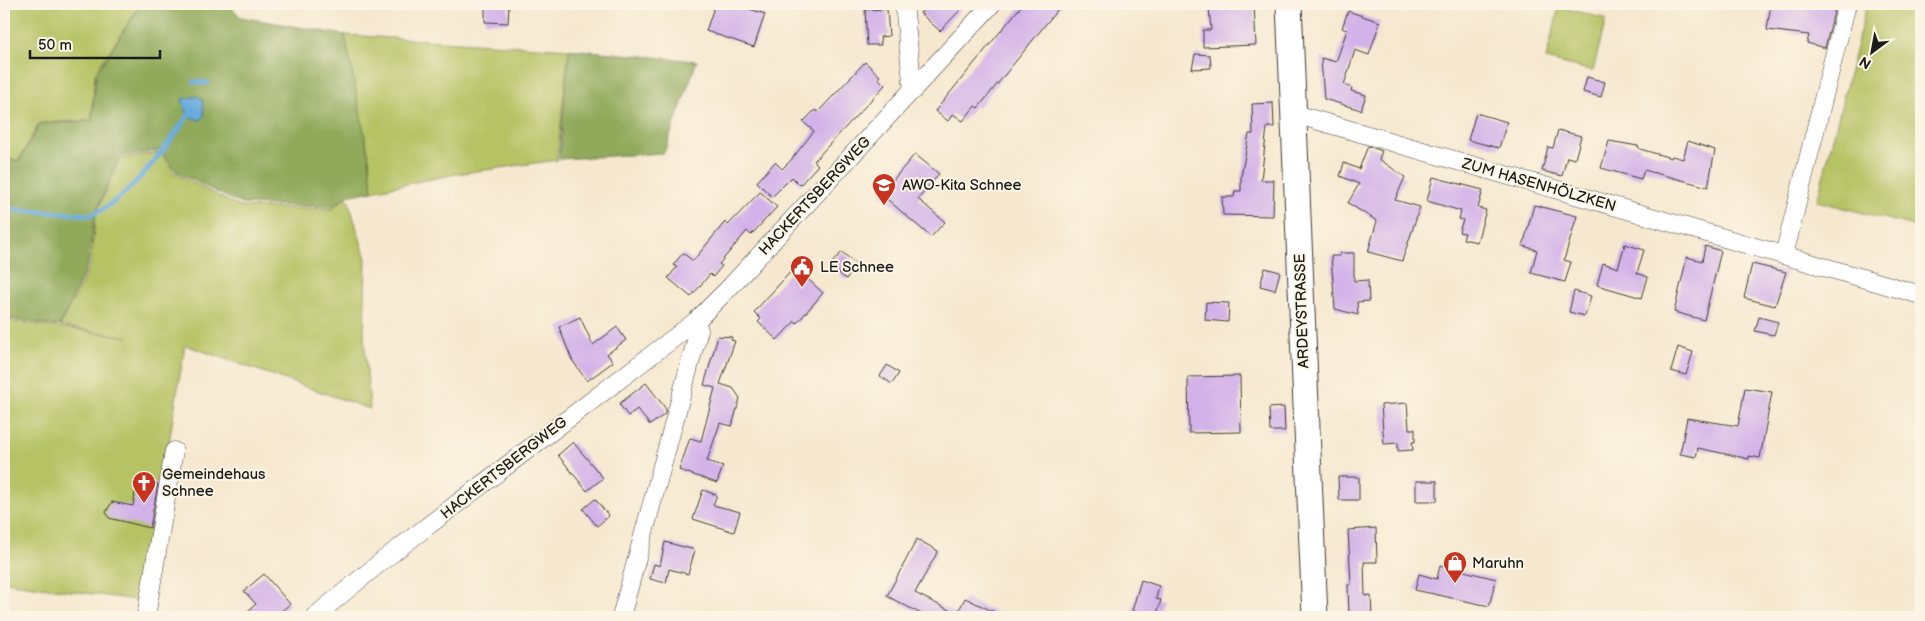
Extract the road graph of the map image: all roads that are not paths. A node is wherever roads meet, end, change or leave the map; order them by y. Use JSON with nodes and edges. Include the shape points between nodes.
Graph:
{"nodes":[{"id":1,"x":904,"y":4,"type":"edge"},
{"id":2,"x":992,"y":4,"type":"edge"},
{"id":3,"x":1289,"y":4,"type":"edge"},
{"id":4,"x":1848,"y":4,"type":"edge"},
{"id":5,"x":912,"y":91,"type":"junction"},
{"id":6,"x":1295,"y":114,"type":"junction"},
{"id":7,"x":1784,"y":255,"type":"junction"},
{"id":8,"x":1921,"y":295,"type":"edge"},
{"id":9,"x":696,"y":321,"type":"junction"},
{"id":10,"x":174,"y":451,"type":"dead end"},
{"id":11,"x":146,"y":617,"type":"edge"},
{"id":12,"x":314,"y":617,"type":"edge"},
{"id":13,"x":620,"y":617,"type":"edge"},
{"id":14,"x":1315,"y":617,"type":"edge"}],
"edges":[{"from":1,"to":5,"type":"street"},
{"from":2,"to":5,"type":"street","name":"HACKERTSBERGWEG"},
{"from":3,"to":6,"type":"main road","name":"ARDEYSTRASSE"},
{"from":4,"to":7,"type":"street"},
{"from":5,"to":9,"type":"street","name":"HACKERTSBERGWEG"},
{"from":6,"to":7,"type":"street","name":"ZUM HASENHÖLZKEN"},
{"from":6,"to":14,"type":"main road","name":"ARDEYSTRASSE"},
{"from":7,"to":8,"type":"street","name":"ZUM HASENHÖLZKEN"},
{"from":9,"to":12,"type":"street","name":"HACKERTSBERGWEG"},
{"from":9,"to":13,"type":"street","via":[[699,330]]},
{"from":10,"to":11,"type":"street"}]}
